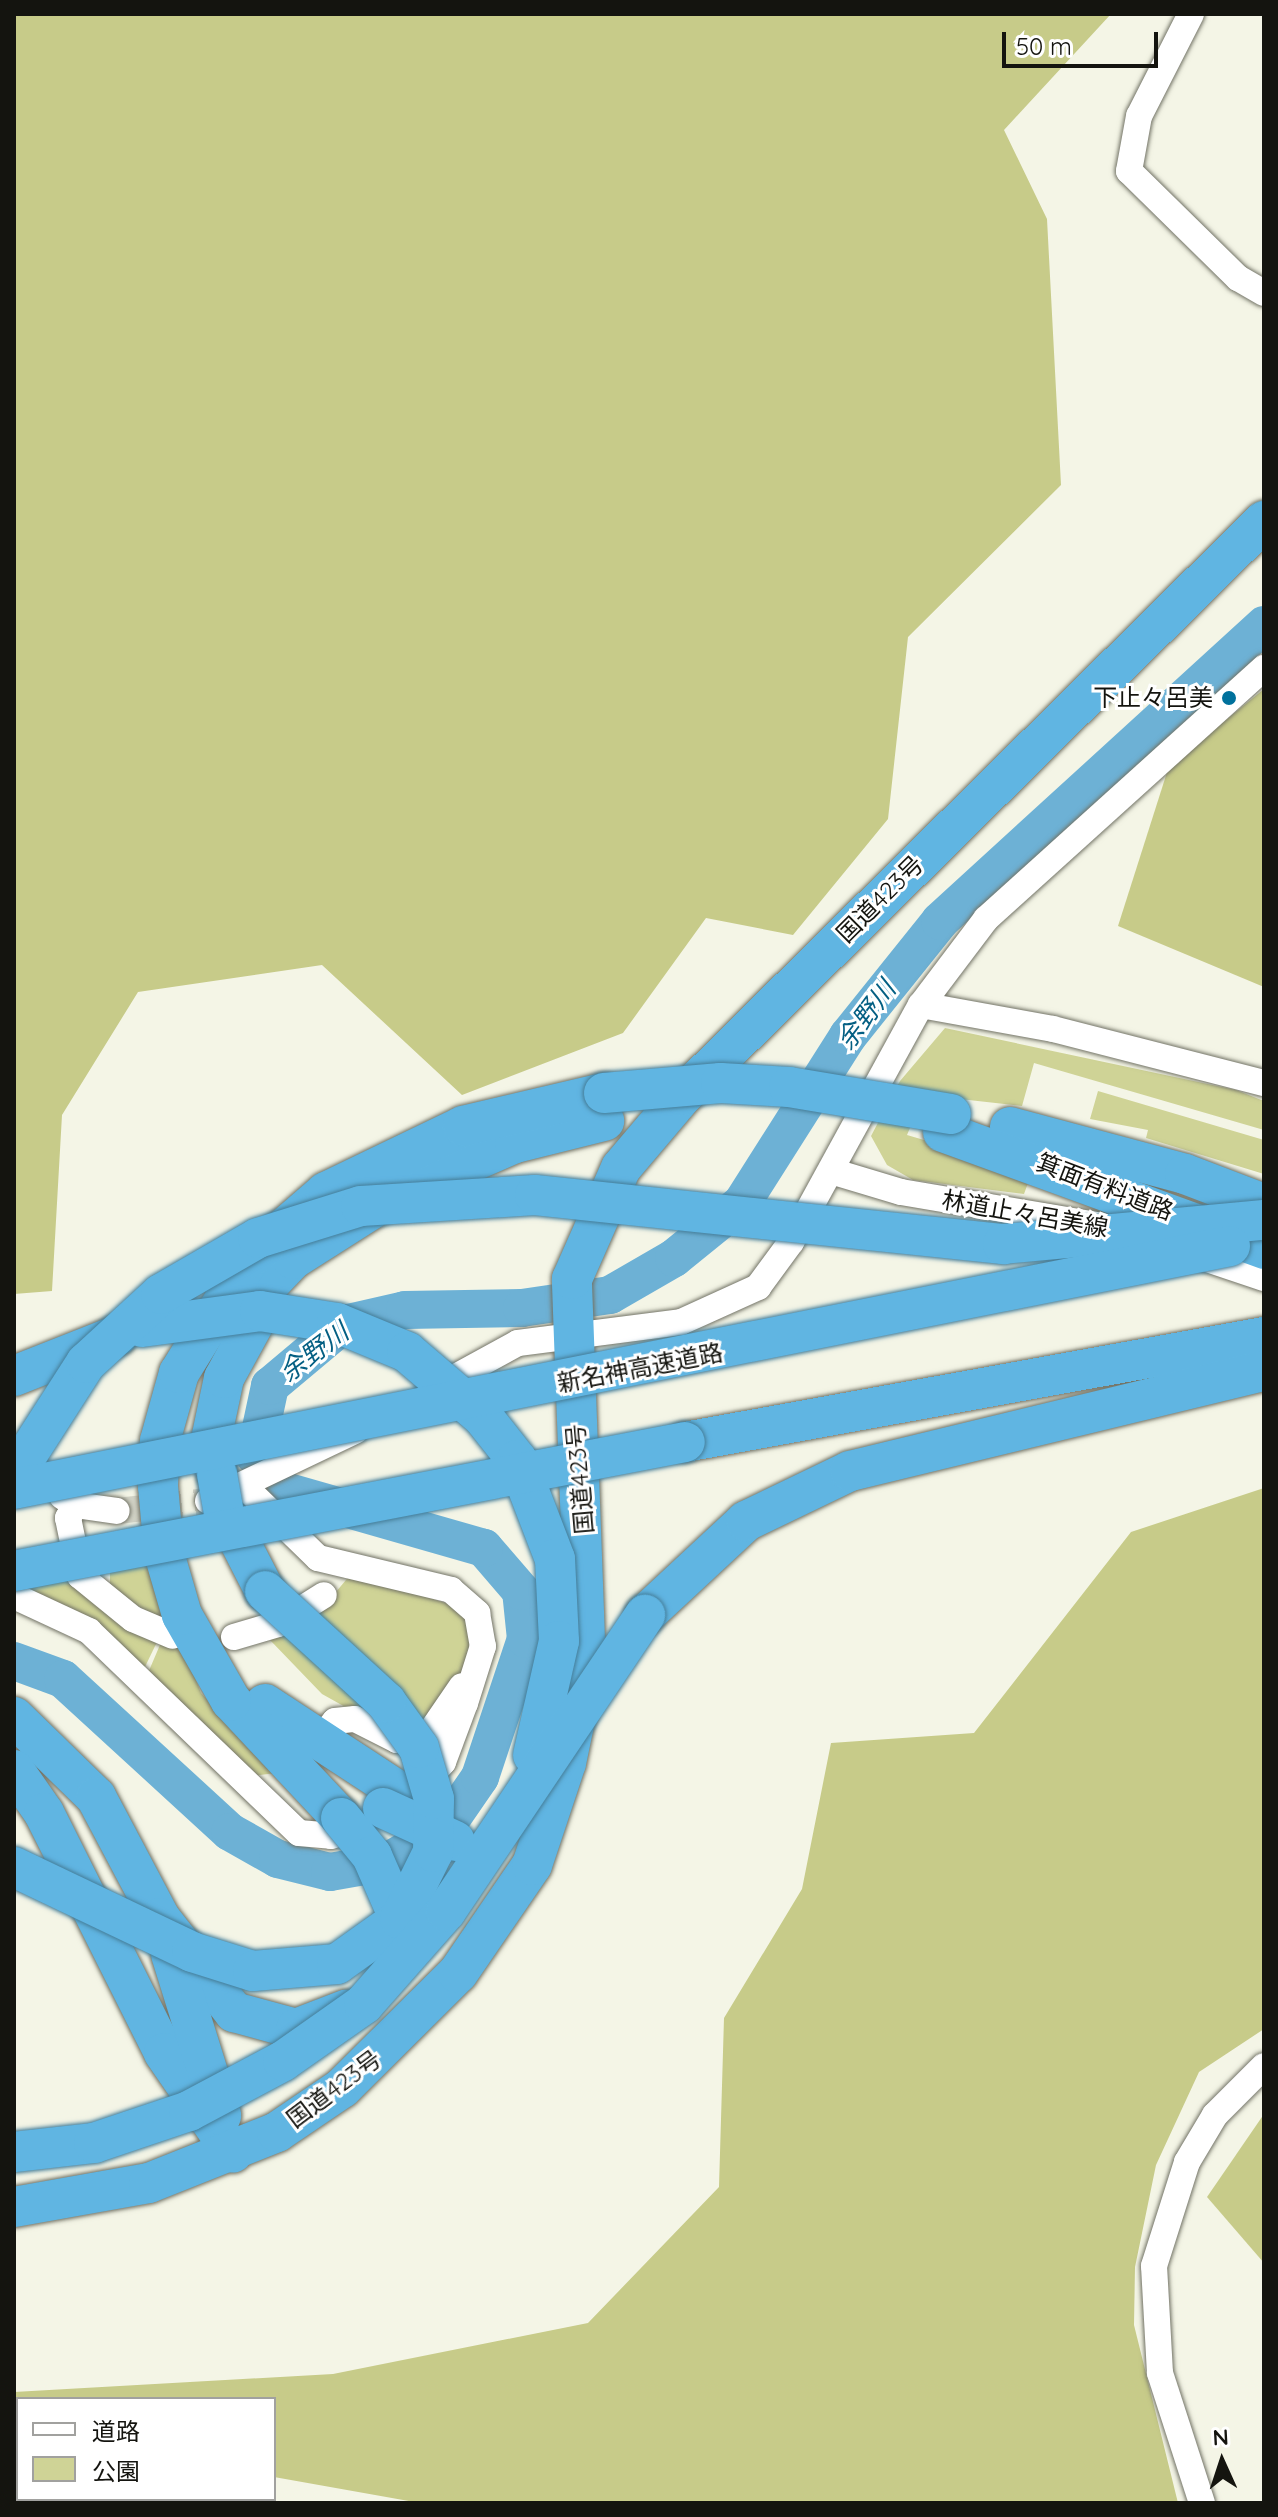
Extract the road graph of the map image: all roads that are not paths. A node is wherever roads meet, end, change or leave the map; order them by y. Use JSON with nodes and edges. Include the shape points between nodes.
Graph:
{"nodes":[{"id":1,"x":1191,"y":14,"type":"edge"},
{"id":2,"x":1264,"y":293,"type":"edge"},
{"id":3,"x":1264,"y":521,"type":"edge"},
{"id":4,"x":1264,"y":668,"type":"edge"},
{"id":5,"x":921,"y":1005,"type":"junction"},
{"id":6,"x":1264,"y":1083,"type":"edge"},
{"id":7,"x":604,"y":1107,"type":"junction"},
{"id":8,"x":947,"y":1123,"type":"junction"},
{"id":9,"x":831,"y":1171,"type":"junction"},
{"id":10,"x":1264,"y":1204,"type":"edge"},
{"id":11,"x":1264,"y":1220,"type":"edge"},
{"id":12,"x":331,"y":1232,"type":"junction"},
{"id":13,"x":1264,"y":1238,"type":"edge"},
{"id":14,"x":1264,"y":1249,"type":"edge"},
{"id":15,"x":1264,"y":1278,"type":"edge"},
{"id":16,"x":1264,"y":1337,"type":"edge"},
{"id":17,"x":568,"y":1338,"type":"junction"},
{"id":18,"x":1264,"y":1371,"type":"edge"},
{"id":19,"x":14,"y":1376,"type":"edge"},
{"id":20,"x":14,"y":1460,"type":"edge"},
{"id":21,"x":14,"y":1475,"type":"edge"},
{"id":22,"x":14,"y":1489,"type":"edge"},
{"id":23,"x":229,"y":1491,"type":"junction"},
{"id":24,"x":75,"y":1505,"type":"junction"},
{"id":25,"x":117,"y":1511,"type":"tunnel mouth"},
{"id":26,"x":14,"y":1571,"type":"edge"},
{"id":27,"x":324,"y":1595,"type":"dead end"},
{"id":28,"x":14,"y":1596,"type":"edge"},
{"id":29,"x":173,"y":1636,"type":"dead end"},
{"id":30,"x":234,"y":1637,"type":"dead end"},
{"id":31,"x":474,"y":1675,"type":"junction"},
{"id":32,"x":14,"y":1717,"type":"edge"},
{"id":33,"x":326,"y":1732,"type":"dead end"},
{"id":34,"x":267,"y":1736,"type":"junction"},
{"id":35,"x":14,"y":1770,"type":"edge"},
{"id":36,"x":14,"y":1780,"type":"edge"},
{"id":37,"x":287,"y":1784,"type":"dead end"},
{"id":38,"x":258,"y":1793,"type":"junction"},
{"id":39,"x":390,"y":1799,"type":"junction"},
{"id":40,"x":44,"y":1813,"type":"junction"},
{"id":41,"x":484,"y":1833,"type":"junction"},
{"id":42,"x":532,"y":1865,"type":"junction"},
{"id":43,"x":14,"y":1867,"type":"edge"},
{"id":44,"x":160,"y":1918,"type":"junction"},
{"id":45,"x":1264,"y":2066,"type":"edge"},
{"id":46,"x":14,"y":2152,"type":"edge"},
{"id":47,"x":233,"y":2153,"type":"junction"},
{"id":48,"x":14,"y":2207,"type":"edge"},
{"id":49,"x":1202,"y":2503,"type":"edge"}],
"edges":[{"from":1,"to":2,"type":"street","via":[[1139,116],[1129,171],[1238,278]]},
{"from":3,"to":17,"type":"highway","name":"国道423号","via":[[683,1095],[621,1168],[589,1233],[572,1279]]},
{"from":4,"to":5,"type":"street","via":[[986,919]]},
{"from":5,"to":6,"type":"street","via":[[1053,1029]]},
{"from":5,"to":9,"type":"street"},
{"from":7,"to":8,"type":"highway","via":[[778,1110]]},
{"from":7,"to":12,"type":"highway","via":[[515,1143]]},
{"from":7,"to":34,"type":"highway","via":[[463,1126],[326,1192],[251,1257],[193,1342],[160,1441],[164,1553],[210,1674]]},
{"from":8,"to":10,"type":"highway","name":"箕面有料道路","via":[[1185,1174]]},
{"from":8,"to":14,"type":"highway","name":"箕面有料道路"},
{"from":9,"to":15,"type":"street","name":"林道止々呂美線","via":[[901,1192],[1108,1227]]},
{"from":9,"to":17,"type":"street","via":[[758,1287],[681,1322]]},
{"from":11,"to":21,"type":"highway","bridge":true,"via":[[1003,1244],[535,1195],[361,1206],[258,1238],[161,1294],[86,1363]]},
{"from":12,"to":23,"type":"highway","via":[[274,1290],[237,1349],[217,1405]]},
{"from":12,"to":39,"type":"highway","via":[[260,1289],[201,1376],[181,1439],[185,1556],[208,1624],[245,1684],[303,1736]]},
{"from":13,"to":22,"type":"highway","name":"新名神高速道路","bridge":true},
{"from":16,"to":26,"type":"highway","bridge":true},
{"from":17,"to":23,"type":"street","via":[[518,1343],[287,1468]]},
{"from":17,"to":42,"type":"highway","name":"国道423号","via":[[585,1517],[586,1666],[566,1763]]},
{"from":18,"to":41,"type":"highway","bridge":true,"via":[[850,1471],[746,1521],[645,1615]]},
{"from":19,"to":41,"type":"highway","bridge":true,"via":[[142,1327],[260,1311],[372,1334],[436,1372],[517,1460],[555,1559],[559,1641],[542,1727]]},
{"from":20,"to":24,"type":"street"},
{"from":23,"to":31,"type":"street","via":[[318,1558],[451,1590],[477,1613],[483,1646]]},
{"from":23,"to":43,"type":"highway","bridge":true,"via":[[265,1591],[386,1702],[419,1748],[434,1799],[433,1852],[400,1919],[337,1964],[253,1971],[192,1952]]},
{"from":24,"to":25,"type":"street"},
{"from":24,"to":29,"type":"street","via":[[68,1518],[80,1576],[133,1619]]},
{"from":27,"to":30,"type":"street","via":[[278,1624]]},
{"from":28,"to":38,"type":"street","via":[[89,1631]]},
{"from":31,"to":33,"type":"street","via":[[429,1734],[397,1740],[355,1719],[335,1721]]},
{"from":31,"to":38,"type":"street","via":[[443,1762],[406,1803],[373,1823],[331,1836],[299,1833]]},
{"from":32,"to":44,"type":"highway","via":[[96,1797]]},
{"from":34,"to":39,"type":"highway"},
{"from":34,"to":44,"type":"highway","bridge":true,"via":[[372,1856],[393,1904],[398,1946],[383,1975],[334,2018],[296,2029],[234,2012]]},
{"from":35,"to":40,"type":"highway"},
{"from":36,"to":40,"type":"highway"},
{"from":37,"to":38,"type":"street"},
{"from":39,"to":41,"type":"highway","bridge":true},
{"from":40,"to":47,"type":"highway","via":[[164,2053]]},
{"from":41,"to":42,"type":"highway"},
{"from":41,"to":46,"type":"highway","bridge":true,"via":[[423,1941],[323,2035],[238,2088],[160,2122],[94,2143]]},
{"from":42,"to":47,"type":"highway","name":"国道423号","via":[[458,1973],[402,2035],[342,2088]]},
{"from":44,"to":47,"type":"highway"},
{"from":45,"to":49,"type":"street","via":[[1215,2115],[1187,2162],[1154,2266],[1160,2373]]},
{"from":47,"to":48,"type":"highway","name":"国道423号","via":[[149,2183]]}]}
